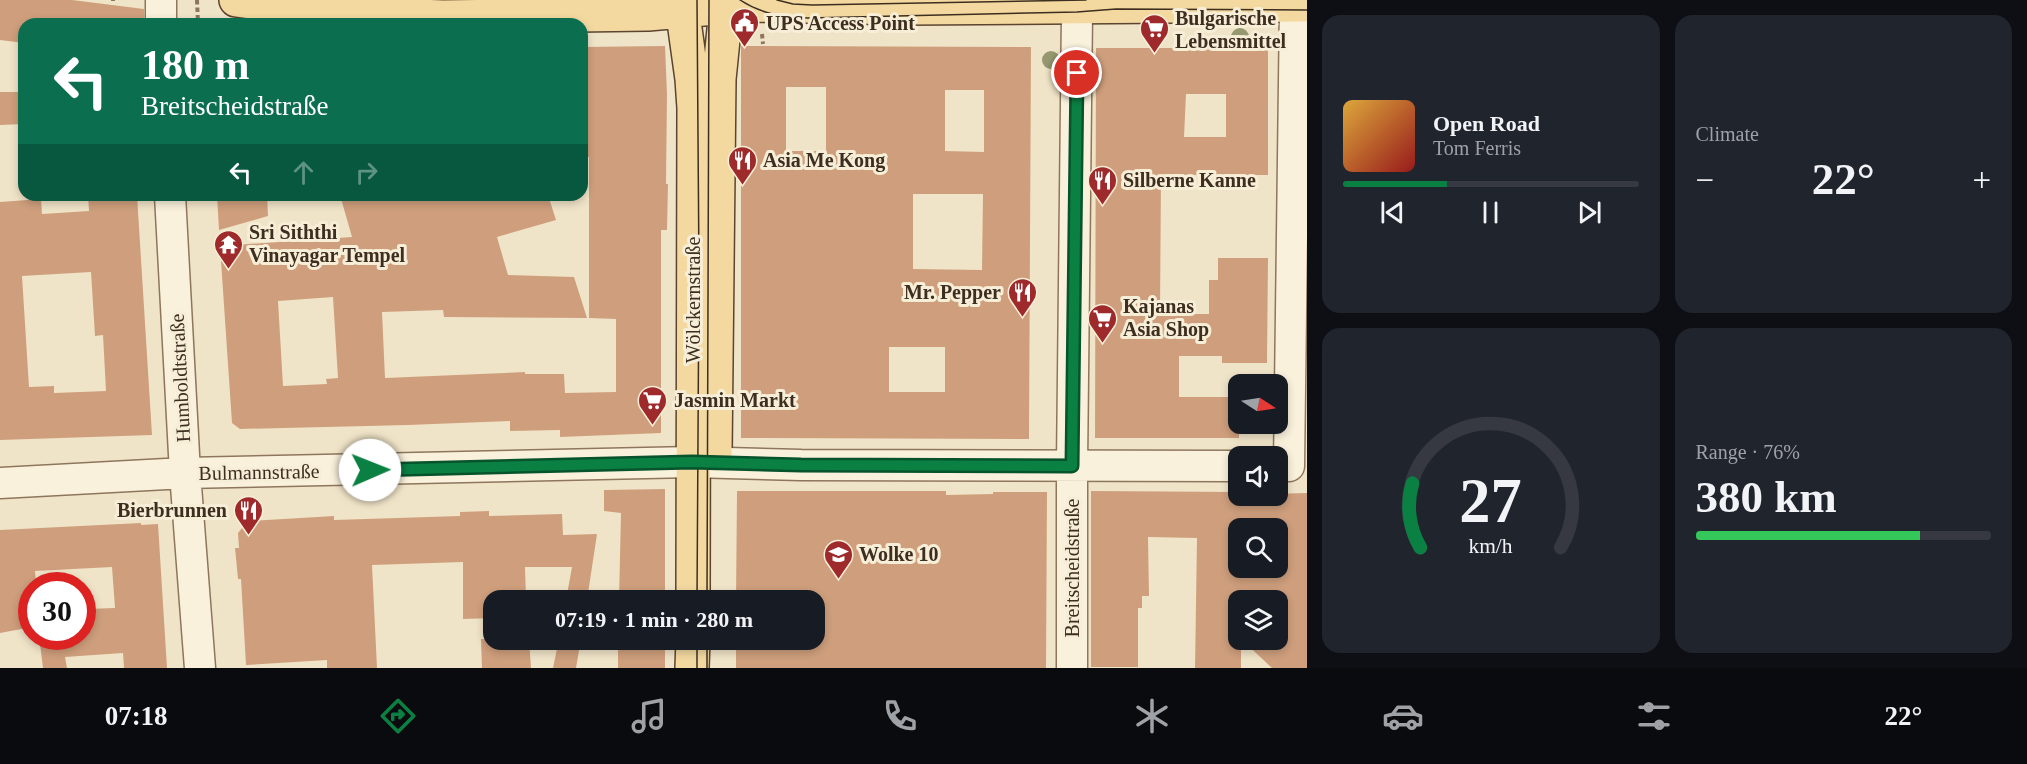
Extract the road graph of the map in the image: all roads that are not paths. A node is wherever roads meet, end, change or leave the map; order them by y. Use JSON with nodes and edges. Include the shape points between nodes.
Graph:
{"nodes":[{"id":1,"x":161,"y":0,"type":"edge"},
{"id":2,"x":236,"y":0,"type":"edge"},
{"id":3,"x":1077,"y":3,"type":"edge"},
{"id":4,"x":704,"y":4,"type":"edge"},
{"id":5,"x":1301,"y":5,"type":"edge"},
{"id":6,"x":161,"y":18,"type":"edge"},
{"id":7,"x":170,"y":201,"type":"edge"},
{"id":8,"x":703,"y":462,"type":"junction"},
{"id":9,"x":1072,"y":466,"type":"junction"},
{"id":10,"x":1228,"y":466,"type":"edge"},
{"id":11,"x":1291,"y":466,"type":"edge"},
{"id":12,"x":185,"y":473,"type":"junction"},
{"id":13,"x":0,"y":483,"type":"edge"},
{"id":14,"x":694,"y":590,"type":"edge"},
{"id":15,"x":713,"y":590,"type":"edge"},
{"id":16,"x":693,"y":650,"type":"edge"},
{"id":17,"x":714,"y":650,"type":"edge"},
{"id":18,"x":200,"y":668,"type":"edge"},
{"id":19,"x":692,"y":668,"type":"edge"},
{"id":20,"x":714,"y":668,"type":"edge"},
{"id":21,"x":1072,"y":668,"type":"edge"}],
"edges":[{"from":1,"to":6,"type":"street"},
{"from":2,"to":4,"type":"main road","via":[[339,13],[443,16],[636,14]]},
{"from":3,"to":4,"type":"main road"},
{"from":3,"to":5,"type":"main road"},
{"from":3,"to":9,"type":"street","name":"Breitscheidstraße"},
{"from":4,"to":8,"type":"main road","name":"Wölckernstraße","via":[[692,79]]},
{"from":4,"to":8,"type":"main road","name":"Wölckernstraße","via":[[719,79]]},
{"from":5,"to":11,"type":"street"},
{"from":7,"to":12,"type":"street","name":"Humboldtstraße"},
{"from":8,"to":9,"type":"street","name":"Bulmannstraße"},
{"from":8,"to":12,"type":"street","name":"Bulmannstraße"},
{"from":8,"to":14,"type":"main road","name":"Wölckernstraße"},
{"from":8,"to":15,"type":"main road","name":"Wölckernstraße"},
{"from":9,"to":10,"type":"street","name":"Bulmannstraße"},
{"from":9,"to":21,"type":"street","name":"Breitscheidstraße"},
{"from":12,"to":13,"type":"street","name":"Bulmannstraße"},
{"from":12,"to":18,"type":"street","name":"Humboldtstraße"},
{"from":16,"to":19,"type":"main road"},
{"from":17,"to":20,"type":"main road"}]}
